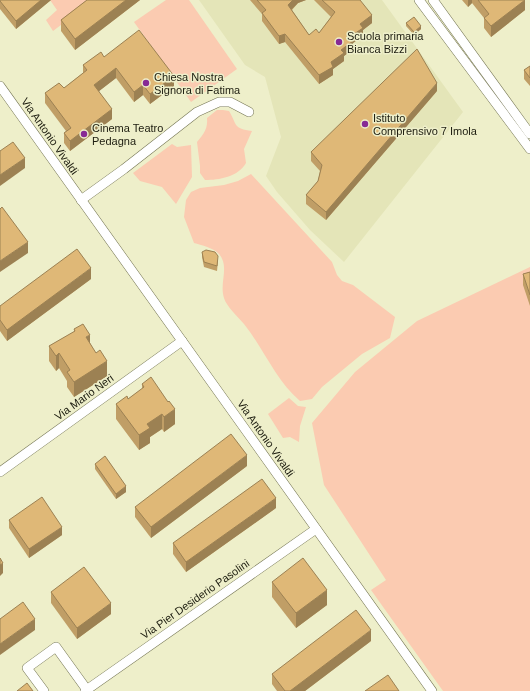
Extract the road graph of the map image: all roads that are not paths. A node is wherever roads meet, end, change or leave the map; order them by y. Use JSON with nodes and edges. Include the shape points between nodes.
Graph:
{"nodes":[{"id":1,"x":419,"y":0,"type":"edge"},
{"id":2,"x":433,"y":0,"type":"edge"},
{"id":3,"x":487,"y":76,"type":"junction"},
{"id":4,"x":479,"y":82,"type":"junction"},
{"id":5,"x":0,"y":86,"type":"edge"},
{"id":6,"x":502,"y":104,"type":"junction"},
{"id":7,"x":249,"y":112,"type":"dead end"},
{"id":8,"x":530,"y":134,"type":"edge"},
{"id":9,"x":530,"y":149,"type":"edge"},
{"id":10,"x":80,"y":200,"type":"junction"},
{"id":11,"x":182,"y":341,"type":"junction"},
{"id":12,"x":0,"y":472,"type":"edge"},
{"id":13,"x":316,"y":529,"type":"junction"},
{"id":14,"x":86,"y":690,"type":"edge"},
{"id":15,"x":44,"y":691,"type":"edge"},
{"id":16,"x":432,"y":691,"type":"edge"}],
"edges":[{"from":1,"to":4,"type":"street"},
{"from":2,"to":3,"type":"street"},
{"from":3,"to":4,"type":"street"},
{"from":3,"to":6,"type":"street"},
{"from":4,"to":6,"type":"street"},
{"from":5,"to":10,"type":"street","name":"Via Antonio Vivaldi"},
{"from":6,"to":8,"type":"street"},
{"from":6,"to":9,"type":"street"},
{"from":7,"to":10,"type":"street","via":[[230,102],[219,102],[197,112]]},
{"from":10,"to":11,"type":"street","name":"Via Antonio Vivaldi"},
{"from":11,"to":12,"type":"street","name":"Via Mario Neri"},
{"from":11,"to":13,"type":"street","name":"Via Antonio Vivaldi"},
{"from":13,"to":14,"type":"street","name":"Via Pier Desiderio Pasolini"},
{"from":13,"to":16,"type":"street","name":"Via Antonio Vivaldi"},
{"from":14,"to":15,"type":"street","name":"Via Pier Desiderio Pasolini","via":[[56,646],[27,668]]}]}
